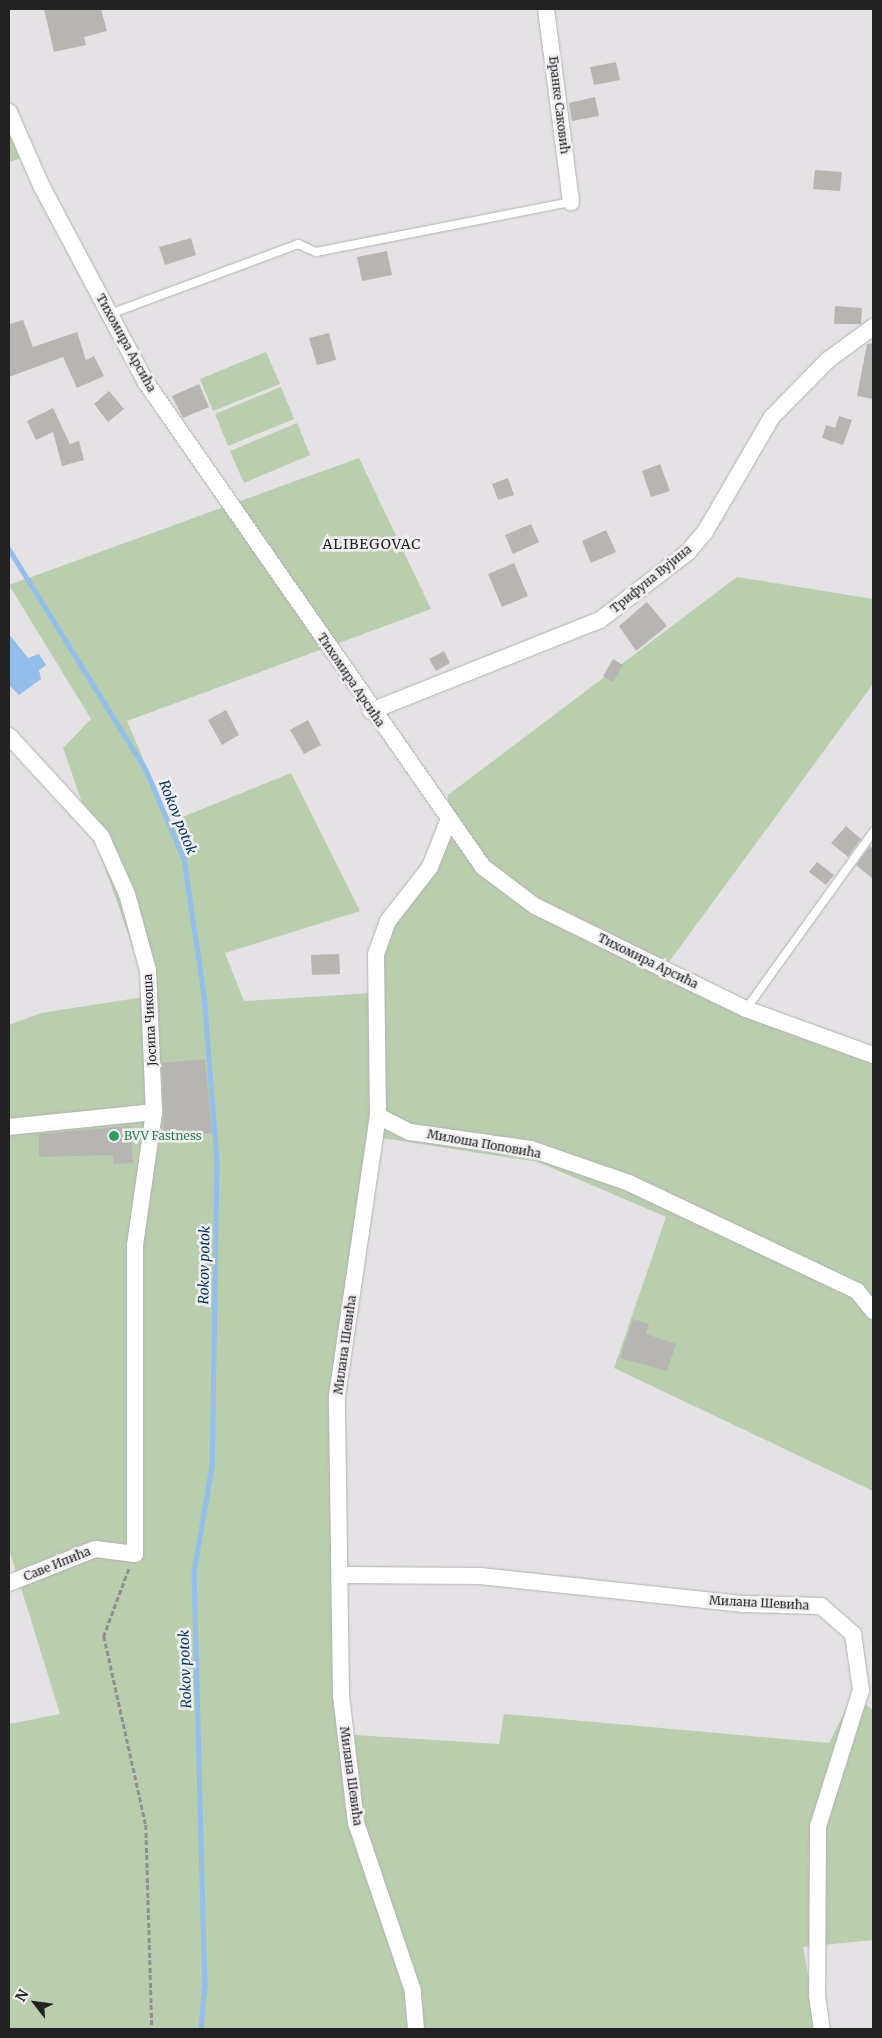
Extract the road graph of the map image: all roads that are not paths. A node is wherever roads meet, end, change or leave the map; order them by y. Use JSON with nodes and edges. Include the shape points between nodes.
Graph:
{"nodes":[{"id":1,"x":546,"y":9,"type":"edge"},
{"id":2,"x":9,"y":112,"type":"edge"},
{"id":3,"x":571,"y":202,"type":"joint"},
{"id":4,"x":109,"y":314,"type":"junction"},
{"id":5,"x":873,"y":327,"type":"edge"},
{"id":6,"x":371,"y":711,"type":"junction"},
{"id":7,"x":9,"y":736,"type":"edge"},
{"id":8,"x":14,"y":752,"type":"edge"},
{"id":9,"x":449,"y":818,"type":"junction"},
{"id":10,"x":873,"y":832,"type":"edge"},
{"id":11,"x":746,"y":1009,"type":"junction"},
{"id":12,"x":873,"y":1055,"type":"edge"},
{"id":13,"x":154,"y":1112,"type":"junction"},
{"id":14,"x":378,"y":1116,"type":"junction"},
{"id":15,"x":9,"y":1127,"type":"edge"},
{"id":16,"x":873,"y":1310,"type":"edge"},
{"id":17,"x":135,"y":1554,"type":"joint"},
{"id":18,"x":342,"y":1575,"type":"junction"},
{"id":19,"x":9,"y":1583,"type":"edge"},
{"id":20,"x":416,"y":2029,"type":"edge"},
{"id":21,"x":822,"y":2029,"type":"edge"}],
"edges":[{"from":1,"to":3,"type":"street","name":"Бранке Саковић"},
{"from":2,"to":4,"type":"street","name":"Тихомира Арсића","via":[[42,187]]},
{"from":3,"to":4,"type":"lane","via":[[316,252],[298,244]]},
{"from":4,"to":6,"type":"street","name":"Тихомира Арсића","via":[[145,381]]},
{"from":5,"to":6,"type":"street","name":"Трифуна Вујина","via":[[828,360],[772,417],[705,532],[688,552],[600,620]]},
{"from":6,"to":9,"type":"street","name":"Тихомира Арсића"},
{"from":7,"to":8,"type":"street","name":"Јосипа Чикоша"},
{"from":8,"to":13,"type":"street","name":"Јосипа Чикоша","via":[[101,836],[127,894],[148,970]]},
{"from":9,"to":11,"type":"street","name":"Тихомира Арсића","via":[[483,868],[508,890]]},
{"from":9,"to":14,"type":"street","via":[[430,867],[388,921],[376,954]]},
{"from":10,"to":11,"type":"lane"},
{"from":11,"to":12,"type":"street","name":"Тихомира Арсића"},
{"from":13,"to":15,"type":"street"},
{"from":13,"to":17,"type":"street","name":"Јосипа Чикоша","via":[[135,1245]]},
{"from":14,"to":16,"type":"street","name":"Милоша Поповића","via":[[410,1132],[531,1150],[629,1183],[857,1291]]},
{"from":14,"to":18,"type":"street","name":"Милана Шевића","via":[[337,1396]]},
{"from":17,"to":19,"type":"street","name":"Саве Ипића","via":[[95,1549]]},
{"from":18,"to":20,"type":"street","name":"Милана Шевића","via":[[341,1695],[356,1823],[413,1991]]},
{"from":18,"to":21,"type":"street","name":"Милана Шевића","via":[[480,1576],[744,1604],[821,1606],[853,1634],[861,1690],[818,1826],[817,1995]]}]}
